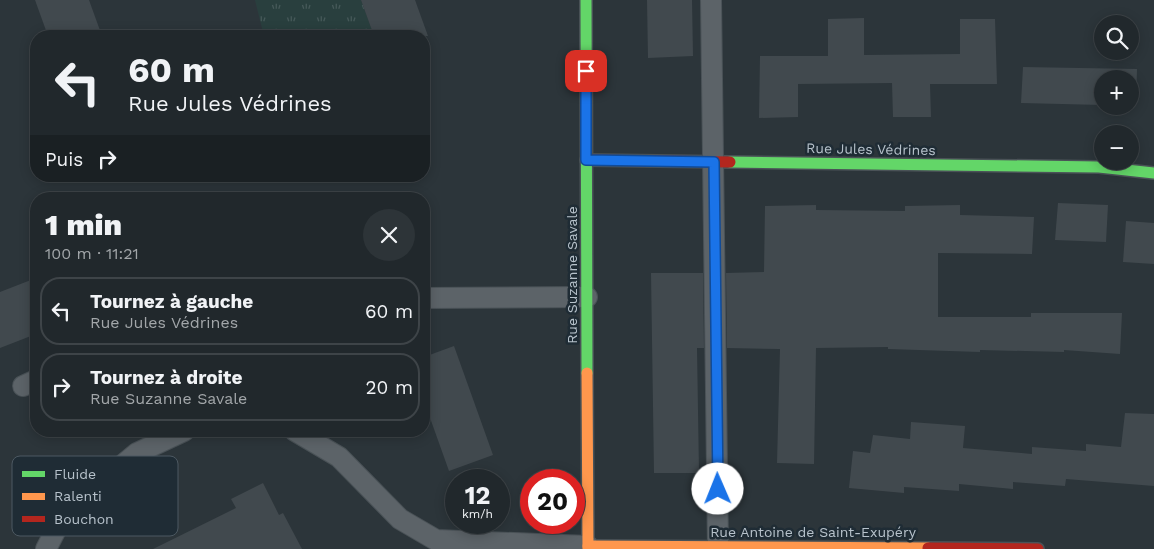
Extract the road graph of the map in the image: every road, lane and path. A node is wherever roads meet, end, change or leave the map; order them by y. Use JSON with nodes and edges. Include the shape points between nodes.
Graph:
{"nodes":[{"id":1,"x":586,"y":0,"type":"edge"},
{"id":2,"x":711,"y":0,"type":"edge"},
{"id":3,"x":586,"y":160,"type":"junction"},
{"id":4,"x":714,"y":162,"type":"junction"},
{"id":5,"x":1154,"y":173,"type":"edge"},
{"id":6,"x":430,"y":298,"type":"edge"},
{"id":7,"x":587,"y":298,"type":"junction"},
{"id":8,"x":171,"y":437,"type":"edge"},
{"id":9,"x":305,"y":437,"type":"edge"},
{"id":10,"x":133,"y":456,"type":"edge"},
{"id":11,"x":53,"y":536,"type":"edge"},
{"id":12,"x":588,"y":547,"type":"edge"},
{"id":13,"x":718,"y":548,"type":"edge"},
{"id":14,"x":46,"y":549,"type":"edge"},
{"id":15,"x":1038,"y":549,"type":"edge"}],
"edges":[{"from":1,"to":3,"type":"street","name":"Rue Suzanne Savale"},
{"from":2,"to":4,"type":"lane"},
{"from":3,"to":4,"type":"street","name":"Rue Jules Védrines"},
{"from":3,"to":7,"type":"street","name":"Rue Suzanne Savale"},
{"from":4,"to":5,"type":"street","name":"Rue Jules Védrines","via":[[1099,168]]},
{"from":4,"to":13,"type":"lane"},
{"from":6,"to":7,"type":"lane"},
{"from":7,"to":12,"type":"street","name":"Rue Suzanne Savale"},
{"from":8,"to":10,"type":"lane"},
{"from":9,"to":12,"type":"lane","via":[[339,457],[400,519],[436,540]]},
{"from":11,"to":14,"type":"lane"},
{"from":12,"to":13,"type":"street","name":"Rue Antoine de Saint-Exupéry"},
{"from":13,"to":15,"type":"street","name":"Rue Antoine de Saint-Exupéry"}]}
